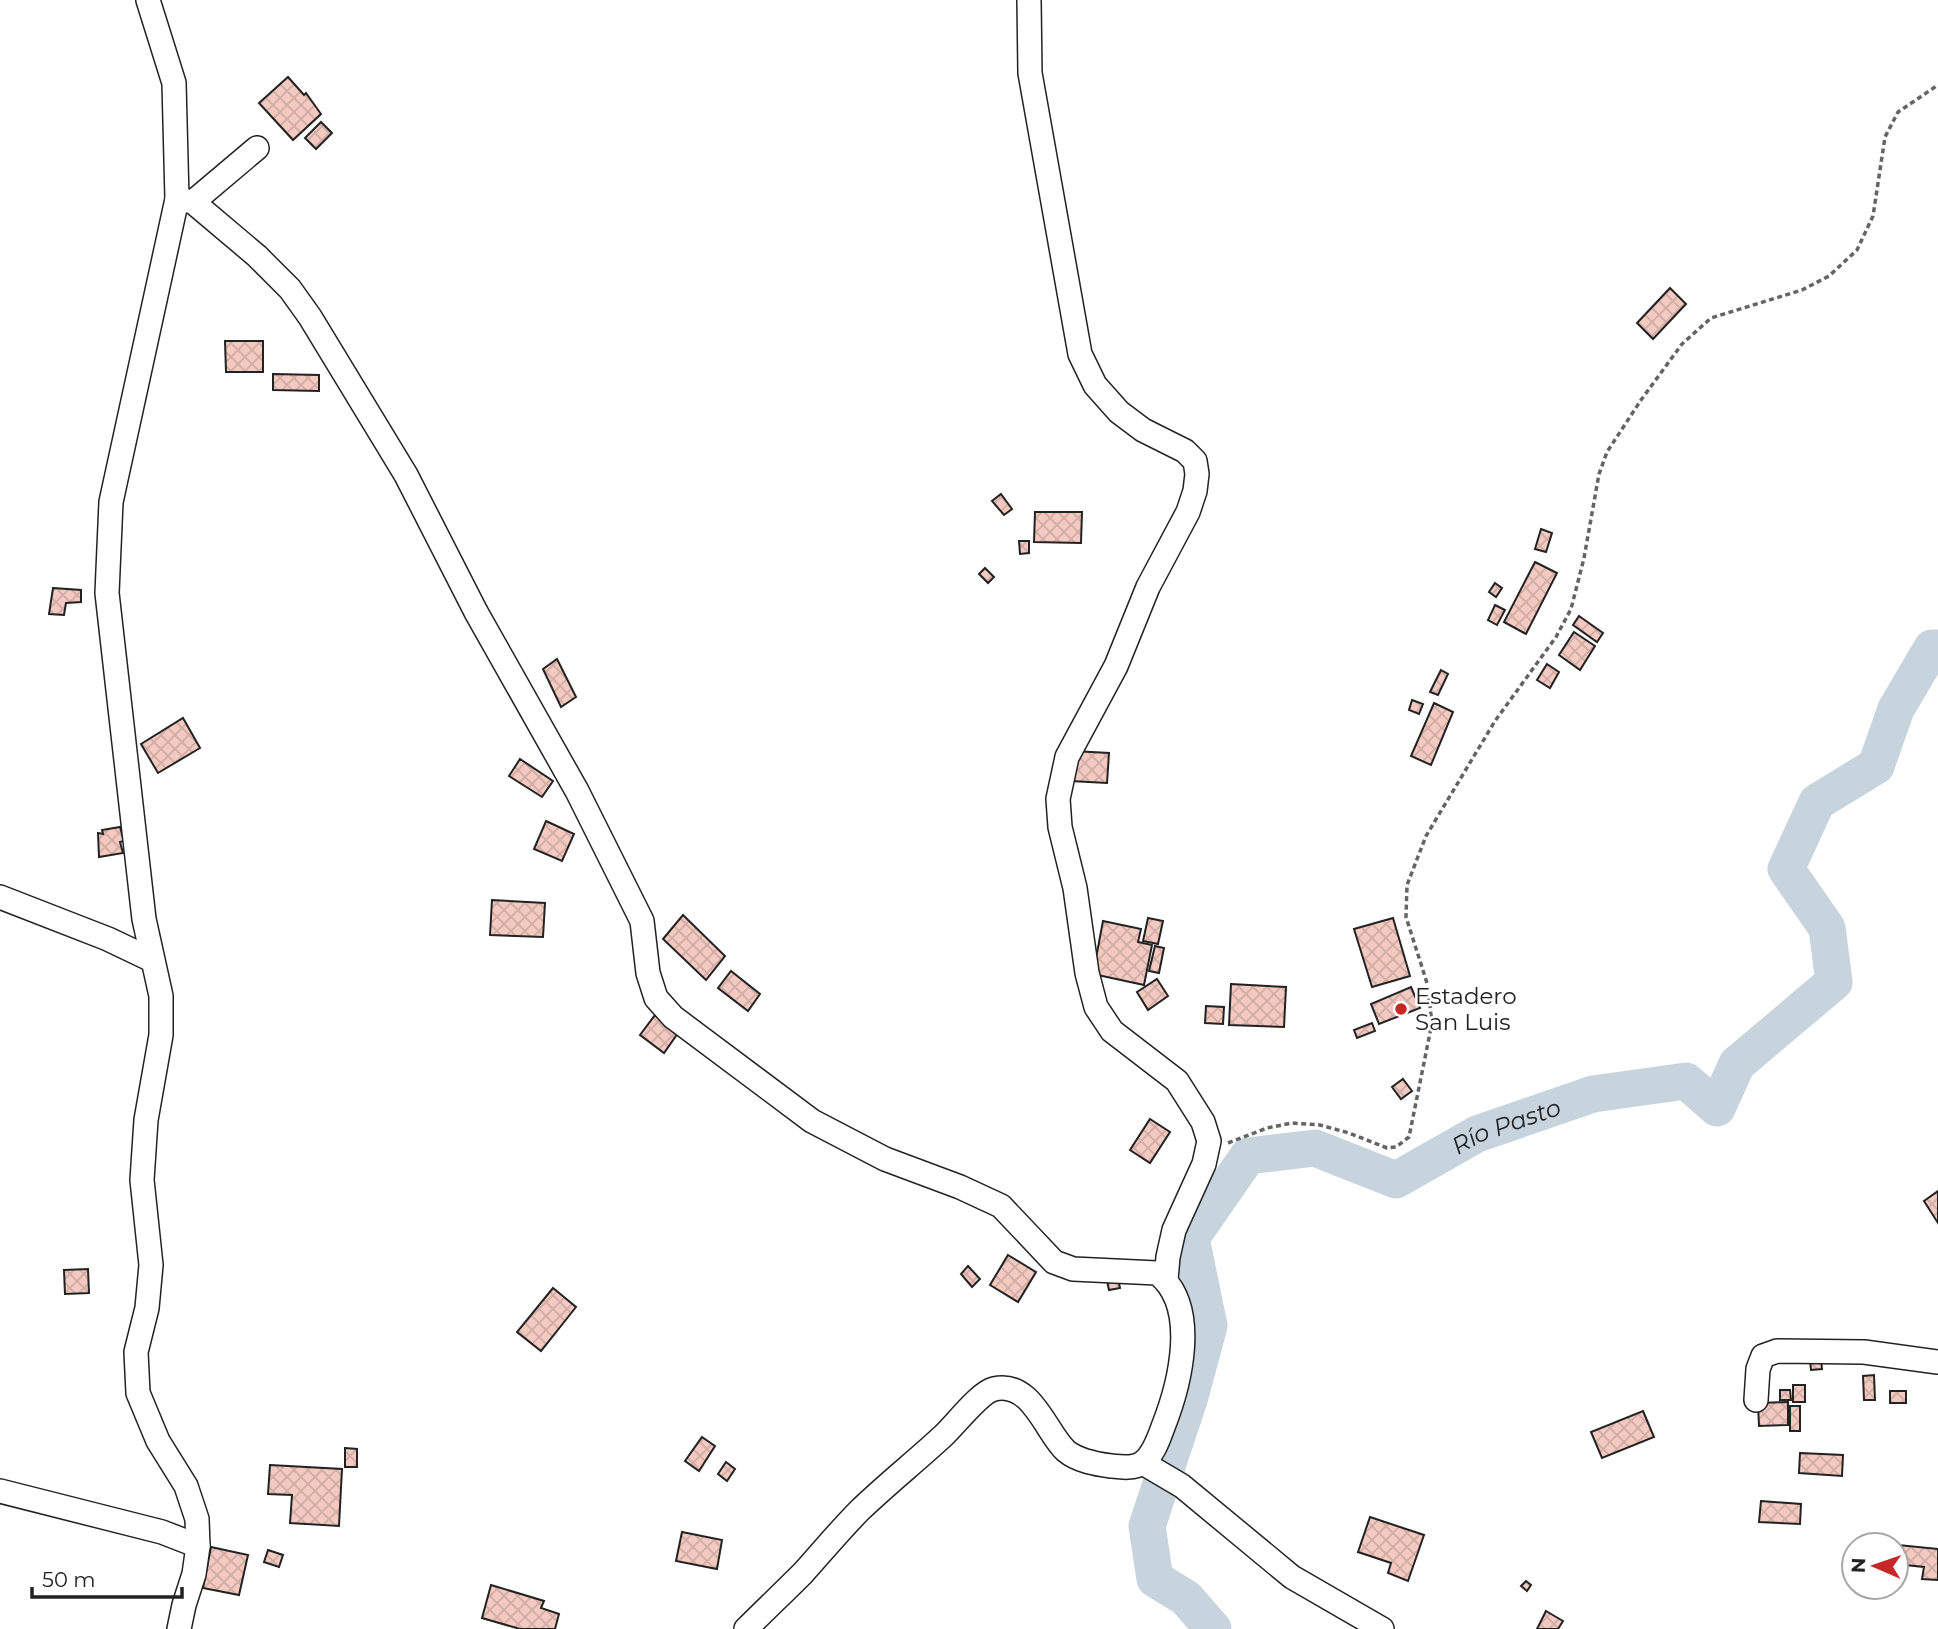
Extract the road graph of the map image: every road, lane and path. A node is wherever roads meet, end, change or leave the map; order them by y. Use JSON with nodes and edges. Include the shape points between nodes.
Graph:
{"nodes":[{"id":1,"x":148,"y":0,"type":"edge"},
{"id":2,"x":1029,"y":0,"type":"edge"},
{"id":3,"x":1938,"y":85,"type":"edge"},
{"id":4,"x":257,"y":148,"type":"dead end"},
{"id":5,"x":185,"y":200,"type":"junction"},
{"id":6,"x":0,"y":897,"type":"edge"},
{"id":7,"x":152,"y":960,"type":"junction"},
{"id":8,"x":1207,"y":1153,"type":"junction"},
{"id":9,"x":1166,"y":1280,"type":"junction"},
{"id":10,"x":1938,"y":1362,"type":"edge"},
{"id":11,"x":1756,"y":1399,"type":"dead end"},
{"id":12,"x":1150,"y":1467,"type":"junction"},
{"id":13,"x":0,"y":1491,"type":"edge"},
{"id":14,"x":198,"y":1546,"type":"junction"},
{"id":15,"x":179,"y":1629,"type":"edge"},
{"id":16,"x":746,"y":1629,"type":"edge"},
{"id":17,"x":1382,"y":1629,"type":"edge"}],
"edges":[{"from":1,"to":5,"type":"street","via":[[174,83]]},
{"from":2,"to":8,"type":"street","via":[[1030,74],[1080,354],[1095,385],[1119,412],[1185,451],[1195,461],[1197,474],[1188,512],[1148,587],[1116,666],[1067,757],[1058,799],[1060,827],[1096,1007],[1112,1031],[1177,1081],[1203,1122],[1209,1141]]},
{"from":3,"to":8,"type":"path","via":[[1898,113],[1885,137],[1873,216],[1857,250],[1829,276],[1802,290],[1711,318],[1682,344],[1607,452],[1571,609],[1495,721],[1426,836],[1407,885],[1406,917],[1427,983],[1432,1023],[1409,1137],[1387,1148],[1330,1127],[1292,1123],[1267,1128]]},
{"from":4,"to":5,"type":"street"},
{"from":5,"to":7,"type":"street","via":[[111,502],[107,593]]},
{"from":5,"to":9,"type":"street","via":[[257,256],[290,289],[405,475],[577,791],[642,921],[656,998],[673,1017],[812,1121],[885,1158],[1001,1206],[1054,1262],[1073,1269],[1157,1273]]},
{"from":6,"to":7,"type":"street"},
{"from":7,"to":14,"type":"street","via":[[162,996],[161,1035],[146,1120],[142,1180],[151,1265],[136,1352],[138,1393],[158,1441],[186,1486],[198,1520]]},
{"from":8,"to":9,"type":"street","via":[[1174,1230]]},
{"from":9,"to":12,"type":"street","via":[[1178,1302],[1183,1350],[1175,1396]]},
{"from":10,"to":11,"type":"street","via":[[1864,1352],[1776,1351],[1763,1356]]},
{"from":12,"to":16,"type":"street","via":[[1081,1460],[1065,1450],[1026,1397],[993,1389],[860,1510]]},
{"from":12,"to":17,"type":"street","via":[[1182,1486],[1292,1577]]},
{"from":13,"to":14,"type":"street","via":[[162,1532]]},
{"from":14,"to":15,"type":"street"}]}
